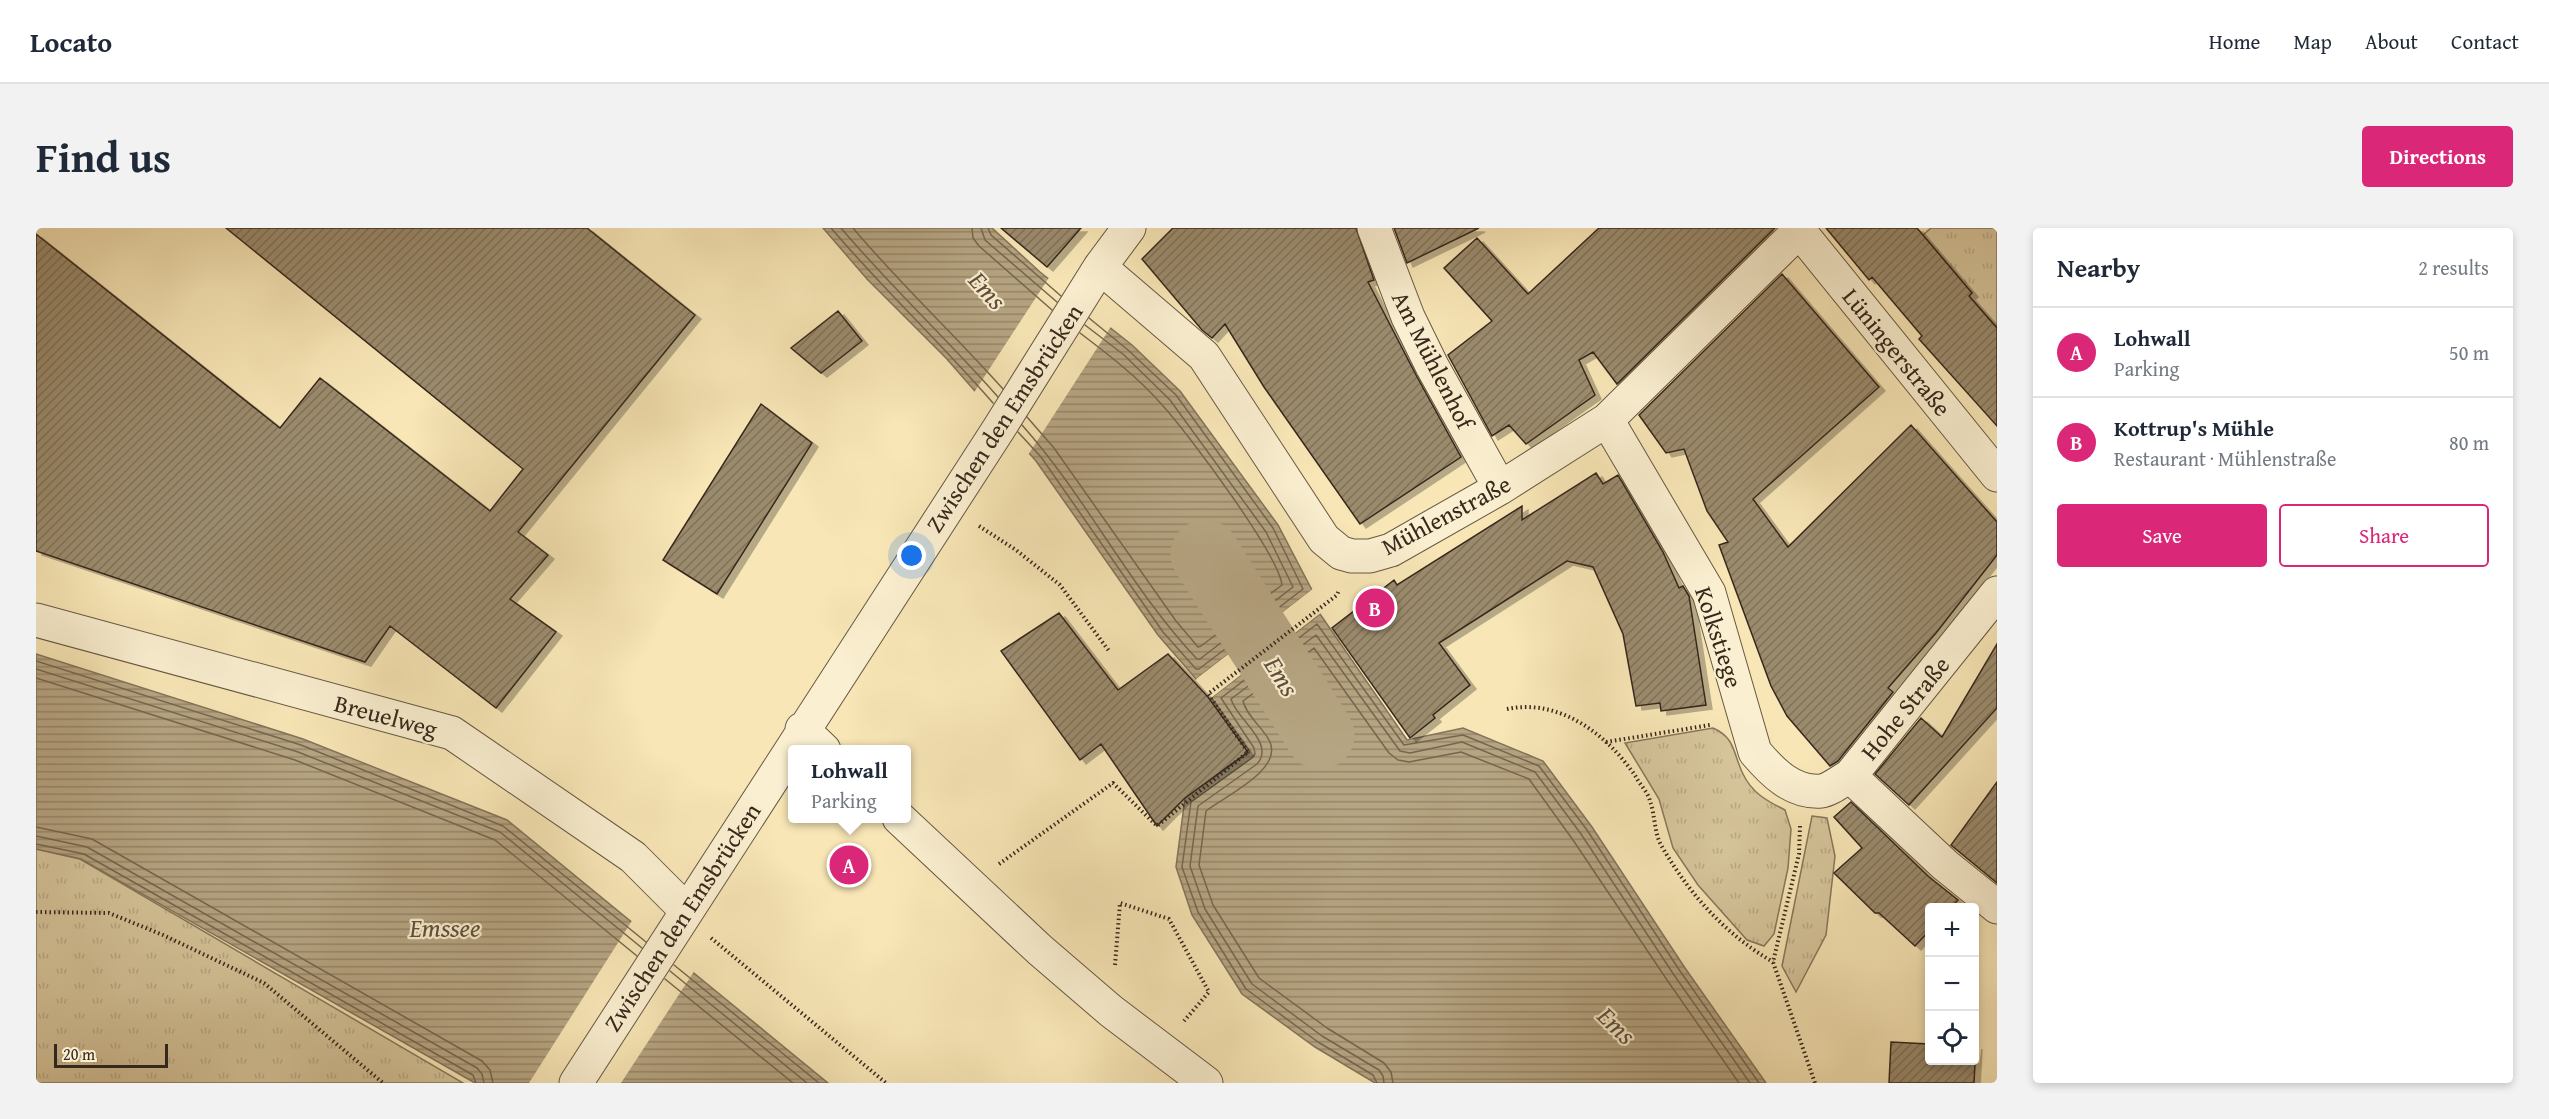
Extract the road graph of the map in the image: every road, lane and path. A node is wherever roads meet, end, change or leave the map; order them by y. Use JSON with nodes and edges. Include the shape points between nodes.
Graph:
{"nodes":[{"id":1,"x":1374,"y":228,"type":"edge"},
{"id":2,"x":1123,"y":230,"type":"edge"},
{"id":3,"x":1798,"y":230,"type":"edge"},
{"id":4,"x":1100,"y":267,"type":"junction"},
{"id":5,"x":1607,"y":420,"type":"junction"},
{"id":6,"x":1997,"y":475,"type":"edge"},
{"id":7,"x":1500,"y":488,"type":"junction"},
{"id":8,"x":948,"y":506,"type":"junction"},
{"id":9,"x":1997,"y":593,"type":"edge"},
{"id":10,"x":1337,"y":595,"type":"dead end"},
{"id":11,"x":36,"y":620,"type":"edge"},
{"id":12,"x":1109,"y":651,"type":"dead end"},
{"id":13,"x":1507,"y":709,"type":"dead end"},
{"id":14,"x":1746,"y":720,"type":"junction"},
{"id":15,"x":813,"y":739,"type":"edge"},
{"id":16,"x":1606,"y":742,"type":"junction"},
{"id":17,"x":788,"y":773,"type":"edge"},
{"id":18,"x":1850,"y":776,"type":"junction"},
{"id":19,"x":1794,"y":787,"type":"junction"},
{"id":20,"x":903,"y":823,"type":"edge"},
{"id":21,"x":969,"y":885,"type":"junction"},
{"id":22,"x":1997,"y":907,"type":"edge"},
{"id":23,"x":686,"y":910,"type":"junction"},
{"id":24,"x":36,"y":912,"type":"edge"},
{"id":25,"x":1773,"y":962,"type":"junction"},
{"id":26,"x":1111,"y":1011,"type":"junction"},
{"id":27,"x":1159,"y":1048,"type":"junction"},
{"id":28,"x":383,"y":1083,"type":"edge"},
{"id":29,"x":576,"y":1083,"type":"edge"},
{"id":30,"x":886,"y":1083,"type":"edge"},
{"id":31,"x":1206,"y":1083,"type":"edge"},
{"id":32,"x":1815,"y":1083,"type":"edge"}],
"edges":[{"from":1,"to":7,"type":"street","name":"Am Mühlenhof","via":[[1418,337]]},
{"from":2,"to":4,"type":"street","name":"Zwischen den Emsbrücken"},
{"from":3,"to":5,"type":"street","name":"Mühlenstraße"},
{"from":3,"to":6,"type":"street","name":"Lüningerstraße"},
{"from":4,"to":7,"type":"street","name":"Mühlenstraße","via":[[1204,356],[1324,539],[1341,553],[1370,556],[1391,550]]},
{"from":4,"to":8,"type":"street","name":"Zwischen den Emsbrücken"},
{"from":5,"to":7,"type":"street","name":"Mühlenstraße"},
{"from":5,"to":14,"type":"street","name":"Kolkstiege","via":[[1709,594]]},
{"from":8,"to":12,"type":"path","via":[[1016,550],[1060,585]]},
{"from":8,"to":15,"type":"street","name":"Zwischen den Emsbrücken"},
{"from":9,"to":18,"type":"street","name":"Hohe Straße"},
{"from":10,"to":21,"type":"path","via":[[1208,694],[1248,752],[1157,826],[1113,783]]},
{"from":11,"to":23,"type":"street","name":"Breuelweg","via":[[452,733],[633,857]]},
{"from":13,"to":16,"type":"path","via":[[1527,705],[1561,713]]},
{"from":14,"to":16,"type":"path"},
{"from":14,"to":19,"type":"street","name":"Kolkstiege","via":[[1755,752],[1772,772]]},
{"from":16,"to":25,"type":"path","via":[[1623,758],[1650,799],[1659,842],[1689,888],[1745,946]]},
{"from":17,"to":23,"type":"street","name":"Zwischen den Emsbrücken"},
{"from":18,"to":19,"type":"street","name":"Hohe Straße","via":[[1822,791]]},
{"from":18,"to":22,"type":"street","via":[[1945,865]]},
{"from":19,"to":25,"type":"path","via":[[1800,821],[1799,854]]},
{"from":20,"to":21,"type":"street"},
{"from":21,"to":26,"type":"street"},
{"from":23,"to":29,"type":"street","name":"Zwischen den Emsbrücken"},
{"from":23,"to":30,"type":"path","via":[[715,942]]},
{"from":24,"to":28,"type":"path","via":[[110,914],[264,983]]},
{"from":25,"to":32,"type":"path"},
{"from":26,"to":27,"type":"street"},
{"from":26,"to":27,"type":"path","via":[[1120,903],[1169,919],[1209,992]]},
{"from":27,"to":31,"type":"street"}]}
